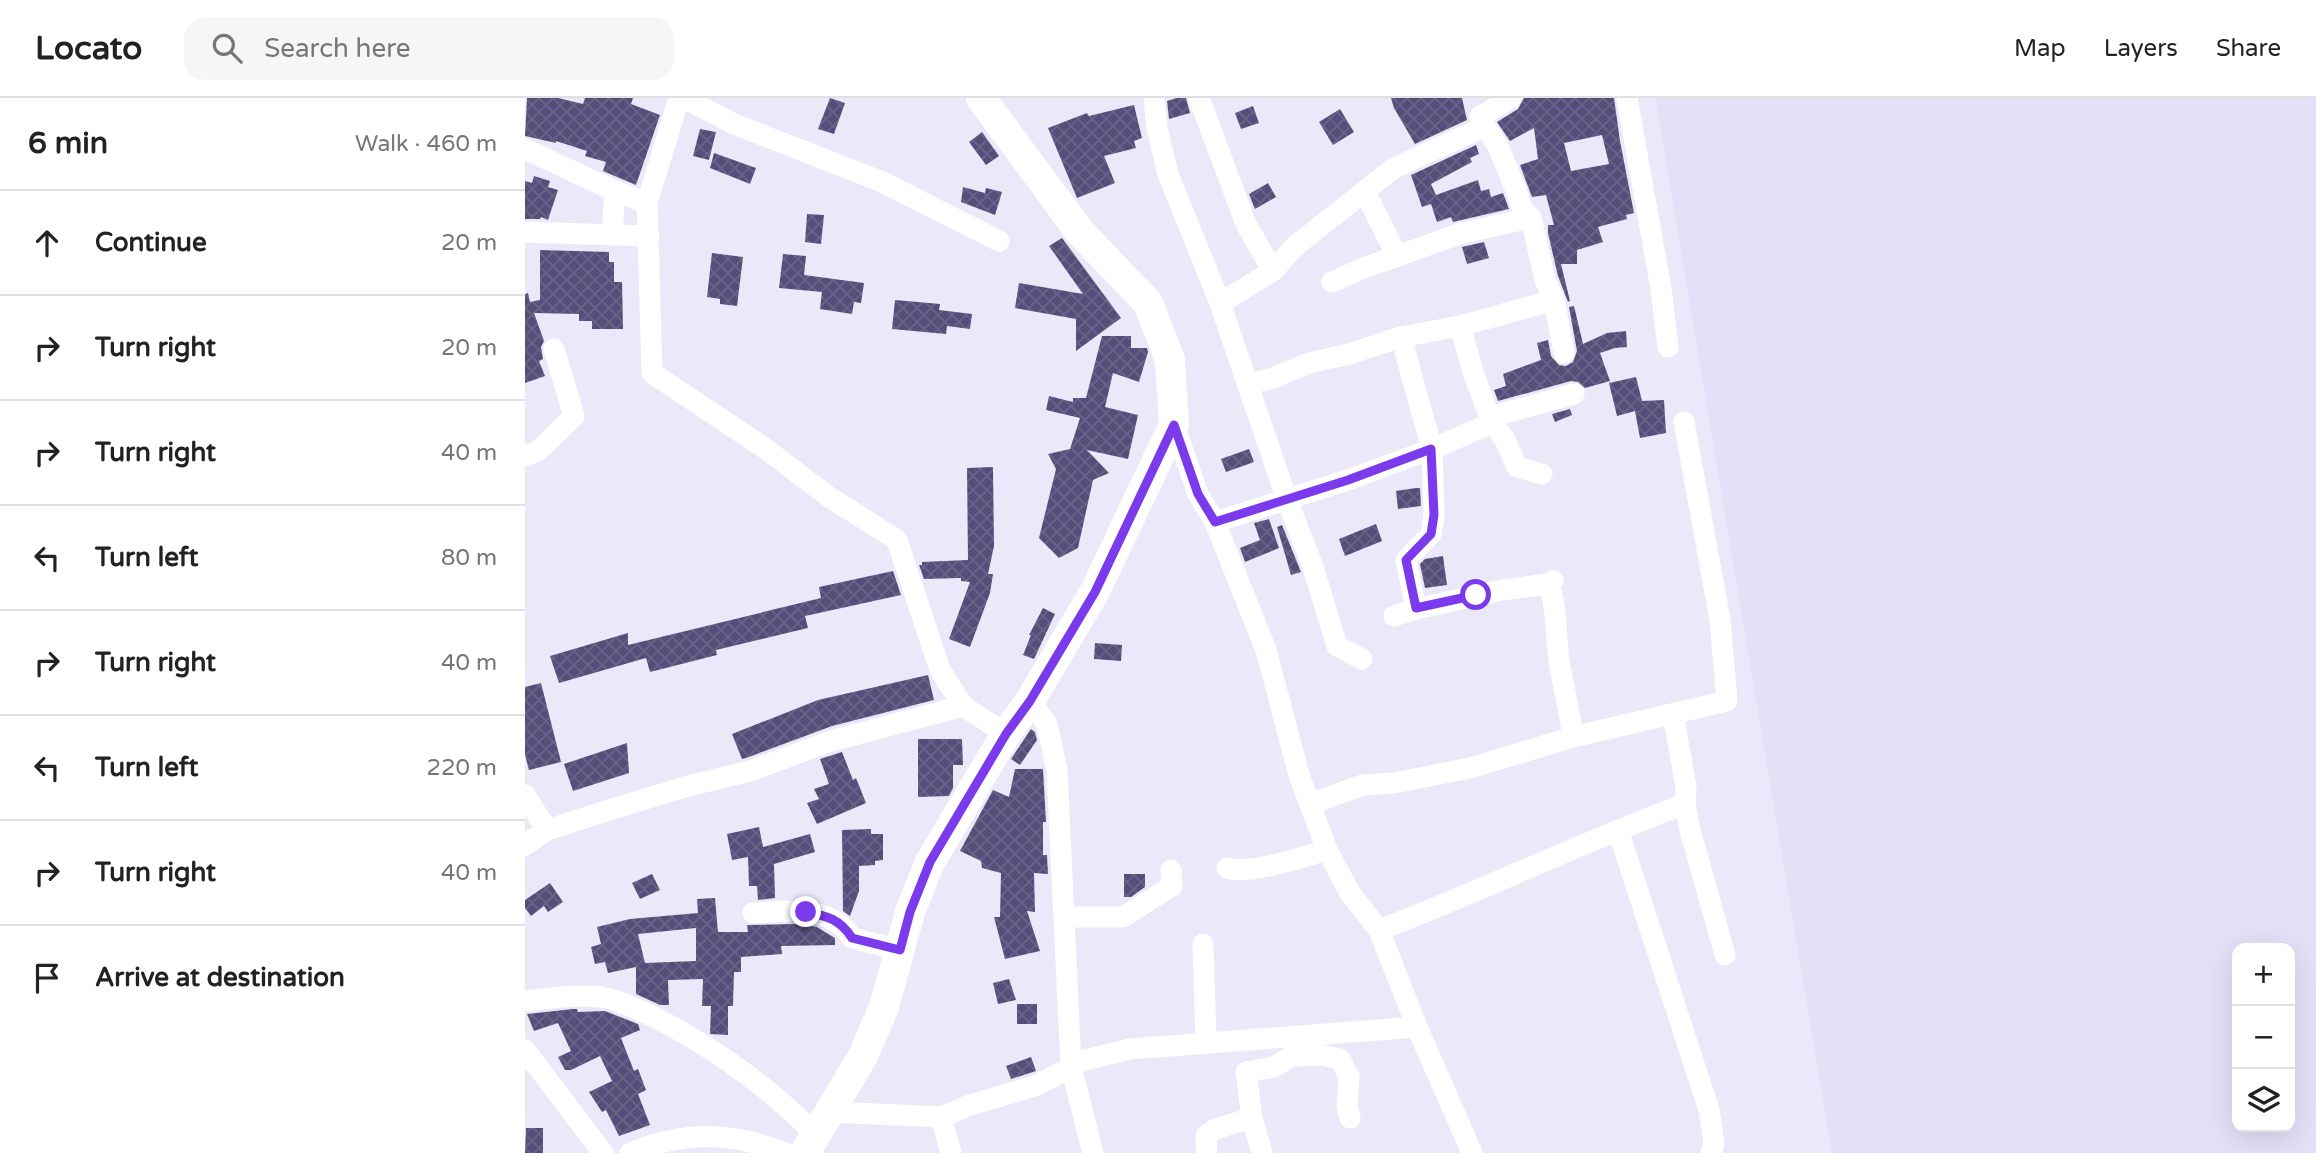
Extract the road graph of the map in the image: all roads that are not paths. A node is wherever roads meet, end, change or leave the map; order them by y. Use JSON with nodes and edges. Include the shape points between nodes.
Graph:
{"nodes":[{"id":1,"x":682,"y":98,"type":"edge"},
{"id":2,"x":981,"y":98,"type":"edge"},
{"id":3,"x":1155,"y":98,"type":"edge"},
{"id":4,"x":1199,"y":98,"type":"edge"},
{"id":5,"x":1511,"y":98,"type":"edge"},
{"id":6,"x":1627,"y":98,"type":"edge"},
{"id":7,"x":1484,"y":127,"type":"junction"},
{"id":8,"x":525,"y":149,"type":"edge"},
{"id":9,"x":615,"y":191,"type":"junction"},
{"id":10,"x":1365,"y":192,"type":"junction"},
{"id":11,"x":647,"y":203,"type":"junction"},
{"id":12,"x":1531,"y":218,"type":"junction"},
{"id":13,"x":525,"y":232,"type":"edge"},
{"id":14,"x":612,"y":236,"type":"junction"},
{"id":15,"x":649,"y":236,"type":"junction"},
{"id":16,"x":999,"y":241,"type":"dead end"},
{"id":17,"x":1397,"y":256,"type":"junction"},
{"id":18,"x":1273,"y":271,"type":"junction"},
{"id":19,"x":1332,"y":282,"type":"dead end"},
{"id":20,"x":1553,"y":300,"type":"junction"},
{"id":21,"x":1220,"y":303,"type":"junction"},
{"id":22,"x":1460,"y":326,"type":"junction"},
{"id":23,"x":1401,"y":337,"type":"junction"},
{"id":24,"x":1668,"y":347,"type":"dead end"},
{"id":25,"x":554,"y":349,"type":"dead end"},
{"id":26,"x":1564,"y":353,"type":"dead end"},
{"id":27,"x":1248,"y":384,"type":"junction"},
{"id":28,"x":1574,"y":394,"type":"dead end"},
{"id":29,"x":1491,"y":420,"type":"junction"},
{"id":30,"x":1684,"y":422,"type":"dead end"},
{"id":31,"x":1174,"y":425,"type":"junction"},
{"id":32,"x":1431,"y":449,"type":"junction"},
{"id":33,"x":525,"y":456,"type":"edge"},
{"id":34,"x":1542,"y":474,"type":"dead end"},
{"id":35,"x":1287,"y":500,"type":"junction"},
{"id":36,"x":1215,"y":522,"type":"junction"},
{"id":37,"x":1416,"y":608,"type":"junction"},
{"id":38,"x":1394,"y":616,"type":"dead end"},
{"id":39,"x":1362,"y":659,"type":"dead end"},
{"id":40,"x":1030,"y":701,"type":"junction"},
{"id":41,"x":963,"y":706,"type":"junction"},
{"id":42,"x":1673,"y":714,"type":"junction"},
{"id":43,"x":1006,"y":734,"type":"junction"},
{"id":44,"x":1573,"y":737,"type":"junction"},
{"id":45,"x":525,"y":795,"type":"edge"},
{"id":46,"x":1310,"y":804,"type":"junction"},
{"id":47,"x":1685,"y":804,"type":"junction"},
{"id":48,"x":547,"y":830,"type":"junction"},
{"id":49,"x":1618,"y":830,"type":"junction"},
{"id":50,"x":525,"y":845,"type":"edge"},
{"id":51,"x":1327,"y":850,"type":"junction"},
{"id":52,"x":1227,"y":867,"type":"dead end"},
{"id":53,"x":1171,"y":870,"type":"dead end"},
{"id":54,"x":753,"y":913,"type":"dead end"},
{"id":55,"x":1064,"y":917,"type":"junction"},
{"id":56,"x":1379,"y":930,"type":"junction"},
{"id":57,"x":1203,"y":944,"type":"dead end"},
{"id":58,"x":900,"y":950,"type":"junction"},
{"id":59,"x":1725,"y":955,"type":"dead end"},
{"id":60,"x":525,"y":1001,"type":"edge"},
{"id":61,"x":1417,"y":1027,"type":"junction"},
{"id":62,"x":1206,"y":1042,"type":"junction"},
{"id":63,"x":525,"y":1050,"type":"edge"},
{"id":64,"x":1071,"y":1066,"type":"junction"},
{"id":65,"x":941,"y":1117,"type":"junction"},
{"id":66,"x":1252,"y":1118,"type":"junction"},
{"id":67,"x":1350,"y":1118,"type":"dead end"},
{"id":68,"x":818,"y":1134,"type":"edge"},
{"id":69,"x":603,"y":1153,"type":"edge"},
{"id":70,"x":630,"y":1153,"type":"edge"},
{"id":71,"x":785,"y":1153,"type":"edge"},
{"id":72,"x":951,"y":1153,"type":"edge"},
{"id":73,"x":1093,"y":1153,"type":"edge"},
{"id":74,"x":1207,"y":1153,"type":"edge"},
{"id":75,"x":1262,"y":1153,"type":"edge"},
{"id":76,"x":1472,"y":1153,"type":"edge"},
{"id":77,"x":1711,"y":1153,"type":"edge"}],
"edges":[{"from":1,"to":11,"type":"street"},
{"from":1,"to":16,"type":"street","via":[[734,124],[880,181]]},
{"from":2,"to":31,"type":"main road","via":[[1080,232],[1148,303],[1170,360]]},
{"from":3,"to":21,"type":"street","via":[[1168,174]]},
{"from":4,"to":18,"type":"street","via":[[1246,224]]},
{"from":5,"to":7,"type":"street","via":[[1480,117]]},
{"from":6,"to":24,"type":"street"},
{"from":7,"to":10,"type":"street","via":[[1394,168]]},
{"from":7,"to":12,"type":"street","via":[[1492,134],[1521,209]]},
{"from":8,"to":9,"type":"street"},
{"from":9,"to":11,"type":"street"},
{"from":9,"to":14,"type":"street"},
{"from":10,"to":17,"type":"street"},
{"from":10,"to":18,"type":"street","via":[[1294,247]]},
{"from":11,"to":15,"type":"street"},
{"from":12,"to":17,"type":"street","via":[[1462,233]]},
{"from":12,"to":20,"type":"street"},
{"from":13,"to":14,"type":"street"},
{"from":14,"to":15,"type":"street"},
{"from":15,"to":41,"type":"street","via":[[652,373],[766,449],[829,498],[897,540],[940,670]]},
{"from":17,"to":19,"type":"street"},
{"from":18,"to":21,"type":"street"},
{"from":20,"to":22,"type":"street"},
{"from":20,"to":26,"type":"street"},
{"from":21,"to":27,"type":"street"},
{"from":22,"to":23,"type":"street"},
{"from":22,"to":29,"type":"street"},
{"from":23,"to":27,"type":"street"},
{"from":23,"to":32,"type":"street"},
{"from":25,"to":33,"type":"street","via":[[574,416],[538,451]]},
{"from":27,"to":35,"type":"street"},
{"from":28,"to":29,"type":"street"},
{"from":29,"to":32,"type":"street"},
{"from":29,"to":34,"type":"street","via":[[1517,467]]},
{"from":30,"to":42,"type":"street","via":[[1720,620],[1727,701]]},
{"from":31,"to":36,"type":"street","via":[[1198,494]]},
{"from":31,"to":40,"type":"main road","via":[[1095,592]]},
{"from":32,"to":35,"type":"street"},
{"from":32,"to":37,"type":"street","via":[[1431,534],[1406,560]]},
{"from":35,"to":36,"type":"street"},
{"from":35,"to":39,"type":"street","via":[[1314,567],[1337,646]]},
{"from":36,"to":46,"type":"street","via":[[1266,650]]},
{"from":37,"to":38,"type":"street"},
{"from":37,"to":44,"type":"street","via":[[1551,583]]},
{"from":40,"to":43,"type":"main road"},
{"from":40,"to":55,"type":"street","via":[[1047,724],[1057,771]]},
{"from":41,"to":43,"type":"street"},
{"from":41,"to":48,"type":"street","via":[[831,741],[750,771]]},
{"from":42,"to":44,"type":"street"},
{"from":42,"to":47,"type":"street"},
{"from":43,"to":58,"type":"main road","via":[[930,862]]},
{"from":44,"to":46,"type":"street","via":[[1470,768],[1363,785]]},
{"from":45,"to":48,"type":"street"},
{"from":46,"to":51,"type":"street"},
{"from":47,"to":49,"type":"street"},
{"from":47,"to":59,"type":"street"},
{"from":48,"to":50,"type":"street"},
{"from":49,"to":56,"type":"street"},
{"from":49,"to":77,"type":"street","via":[[1709,1110],[1714,1142]]},
{"from":51,"to":52,"type":"street","via":[[1281,863]]},
{"from":51,"to":56,"type":"street","via":[[1350,893]]},
{"from":53,"to":55,"type":"street","via":[[1172,886],[1122,917]]},
{"from":54,"to":58,"type":"street","via":[[806,912],[831,917],[852,938]]},
{"from":55,"to":64,"type":"street"},
{"from":56,"to":61,"type":"street"},
{"from":57,"to":62,"type":"street"},
{"from":58,"to":68,"type":"main road","via":[[874,1032]]},
{"from":60,"to":68,"type":"street","via":[[602,998],[633,1007],[733,1063]]},
{"from":61,"to":62,"type":"street"},
{"from":61,"to":76,"type":"street"},
{"from":62,"to":64,"type":"street","via":[[1130,1049]]},
{"from":63,"to":69,"type":"street"},
{"from":64,"to":65,"type":"street","via":[[1035,1086]]},
{"from":64,"to":73,"type":"street"},
{"from":65,"to":68,"type":"street"},
{"from":65,"to":72,"type":"street"},
{"from":66,"to":67,"type":"street","via":[[1246,1072],[1274,1067],[1292,1056],[1321,1055],[1340,1059],[1349,1077]]},
{"from":66,"to":74,"type":"street","via":[[1206,1136]]},
{"from":66,"to":75,"type":"street"},
{"from":70,"to":71,"type":"street","via":[[652,1144],[703,1136],[736,1137]]}]}
